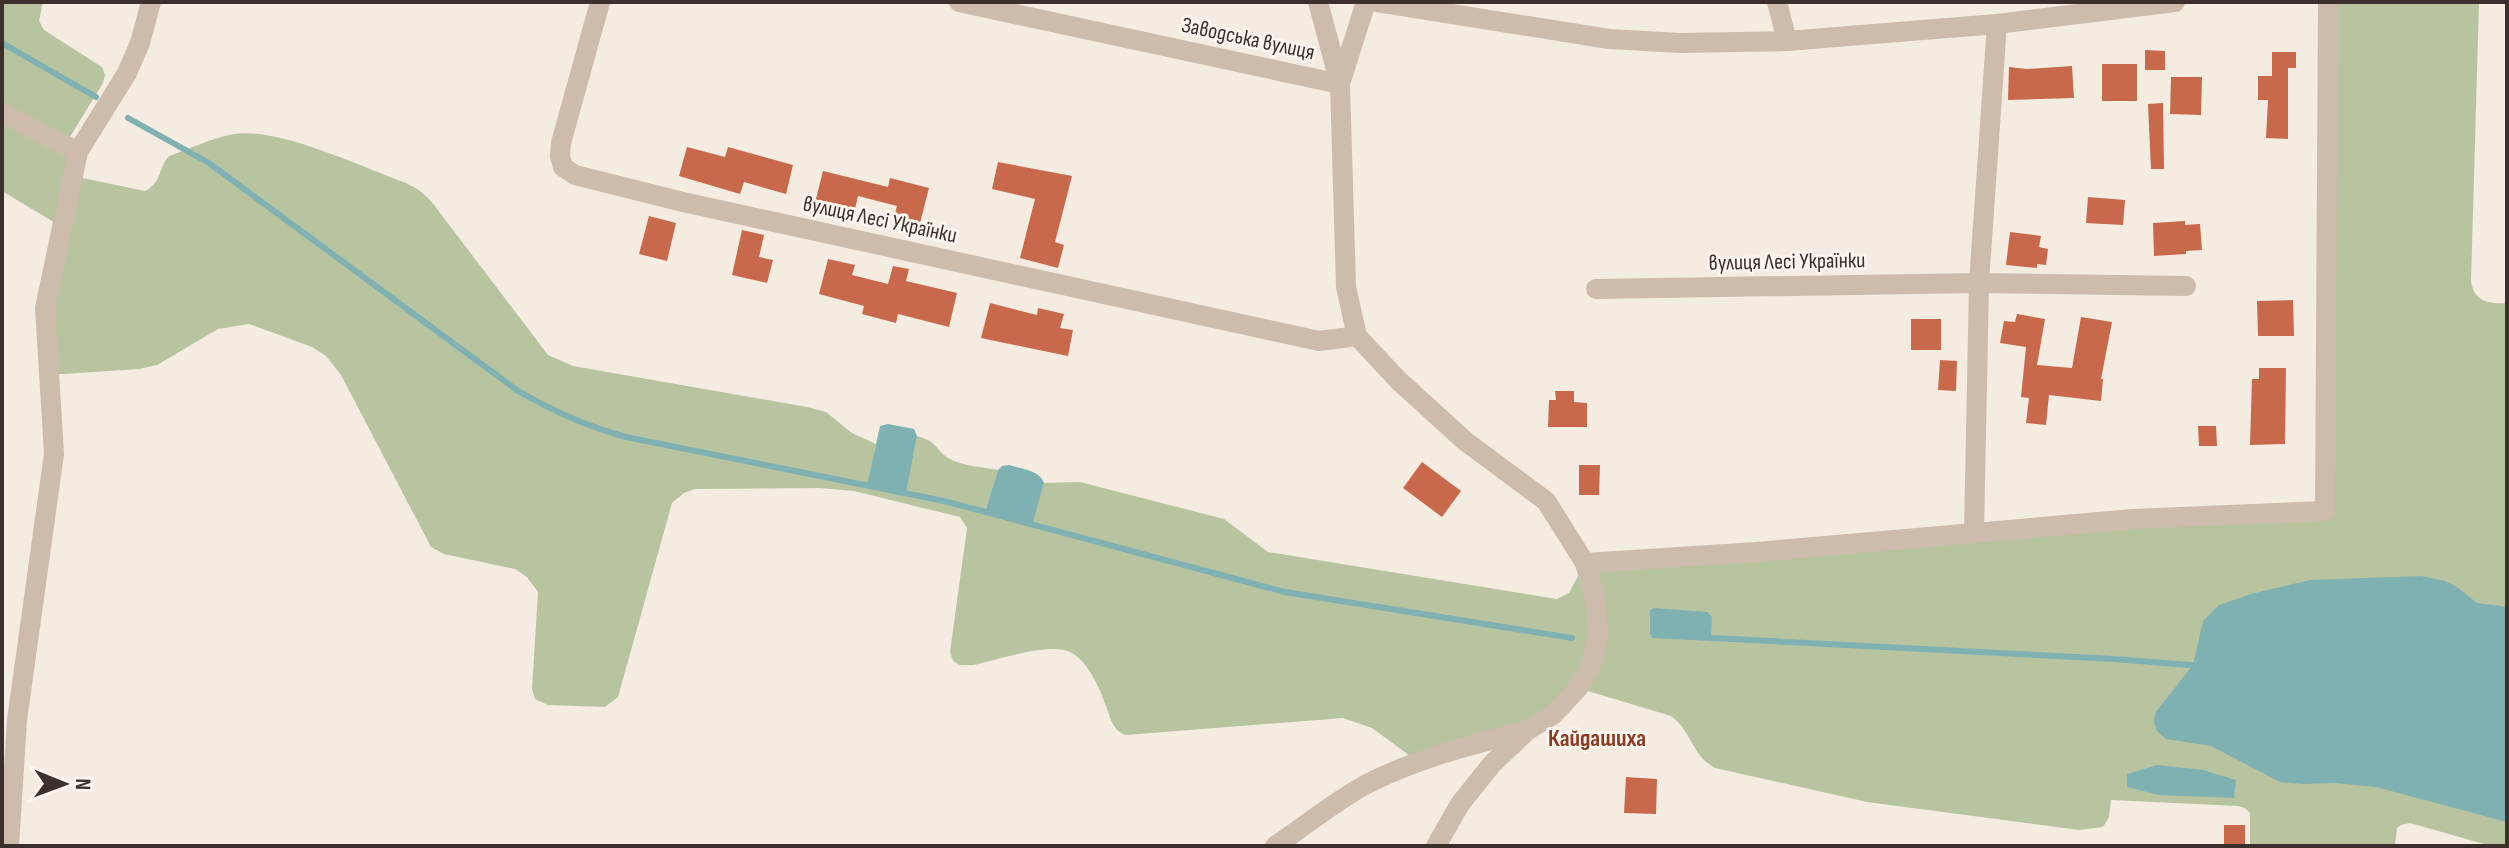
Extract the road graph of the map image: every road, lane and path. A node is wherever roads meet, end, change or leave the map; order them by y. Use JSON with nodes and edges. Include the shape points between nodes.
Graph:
{"nodes":[{"id":1,"x":151,"y":2,"type":"edge"},
{"id":2,"x":600,"y":2,"type":"edge"},
{"id":3,"x":959,"y":2,"type":"edge"},
{"id":4,"x":1318,"y":2,"type":"edge"},
{"id":5,"x":1366,"y":2,"type":"edge"},
{"id":6,"x":1377,"y":2,"type":"edge"},
{"id":7,"x":1777,"y":2,"type":"edge"},
{"id":8,"x":2175,"y":2,"type":"edge"},
{"id":9,"x":2328,"y":2,"type":"edge"},
{"id":10,"x":2144,"y":4,"type":"edge"},
{"id":11,"x":1421,"y":5,"type":"edge"},
{"id":12,"x":1997,"y":24,"type":"junction"},
{"id":13,"x":1787,"y":41,"type":"junction"},
{"id":14,"x":1340,"y":84,"type":"junction"},
{"id":15,"x":2,"y":113,"type":"edge"},
{"id":16,"x":78,"y":152,"type":"junction"},
{"id":17,"x":1979,"y":283,"type":"junction"},
{"id":18,"x":2186,"y":286,"type":"dead end"},
{"id":19,"x":1596,"y":289,"type":"dead end"},
{"id":20,"x":1357,"y":336,"type":"junction"},
{"id":21,"x":1974,"y":533,"type":"junction"},
{"id":22,"x":1585,"y":563,"type":"junction"},
{"id":23,"x":1528,"y":730,"type":"junction"},
{"id":24,"x":9,"y":846,"type":"edge"},
{"id":25,"x":1275,"y":846,"type":"edge"},
{"id":26,"x":1436,"y":846,"type":"edge"}],
"edges":[{"from":1,"to":16,"type":"street","via":[[127,73]]},
{"from":2,"to":20,"type":"street","name":"вулиця Лесі Українки","via":[[561,143],[563,167],[575,175],[1319,341]]},
{"from":3,"to":14,"type":"street","name":"Заводська вулиця"},
{"from":4,"to":14,"type":"street"},
{"from":5,"to":14,"type":"street"},
{"from":6,"to":11,"type":"street"},
{"from":7,"to":13,"type":"street"},
{"from":8,"to":10,"type":"street"},
{"from":9,"to":21,"type":"street","via":[[2325,511],[2133,519]]},
{"from":10,"to":12,"type":"street"},
{"from":11,"to":13,"type":"street","via":[[1609,39]]},
{"from":12,"to":13,"type":"street"},
{"from":12,"to":17,"type":"street"},
{"from":14,"to":20,"type":"street","via":[[1346,287]]},
{"from":15,"to":16,"type":"street"},
{"from":16,"to":24,"type":"street","via":[[45,308],[54,454],[17,720]]},
{"from":17,"to":18,"type":"street","name":"вулиця Лесі Українки"},
{"from":17,"to":19,"type":"street","name":"вулиця Лесі Українки"},
{"from":17,"to":21,"type":"street"},
{"from":20,"to":22,"type":"street","via":[[1465,441],[1546,501]]},
{"from":21,"to":22,"type":"street"},
{"from":22,"to":23,"type":"street","via":[[1596,602],[1598,638],[1591,665],[1554,714]]},
{"from":23,"to":25,"type":"street","via":[[1389,773]]},
{"from":23,"to":26,"type":"street","via":[[1472,787]]}]}
